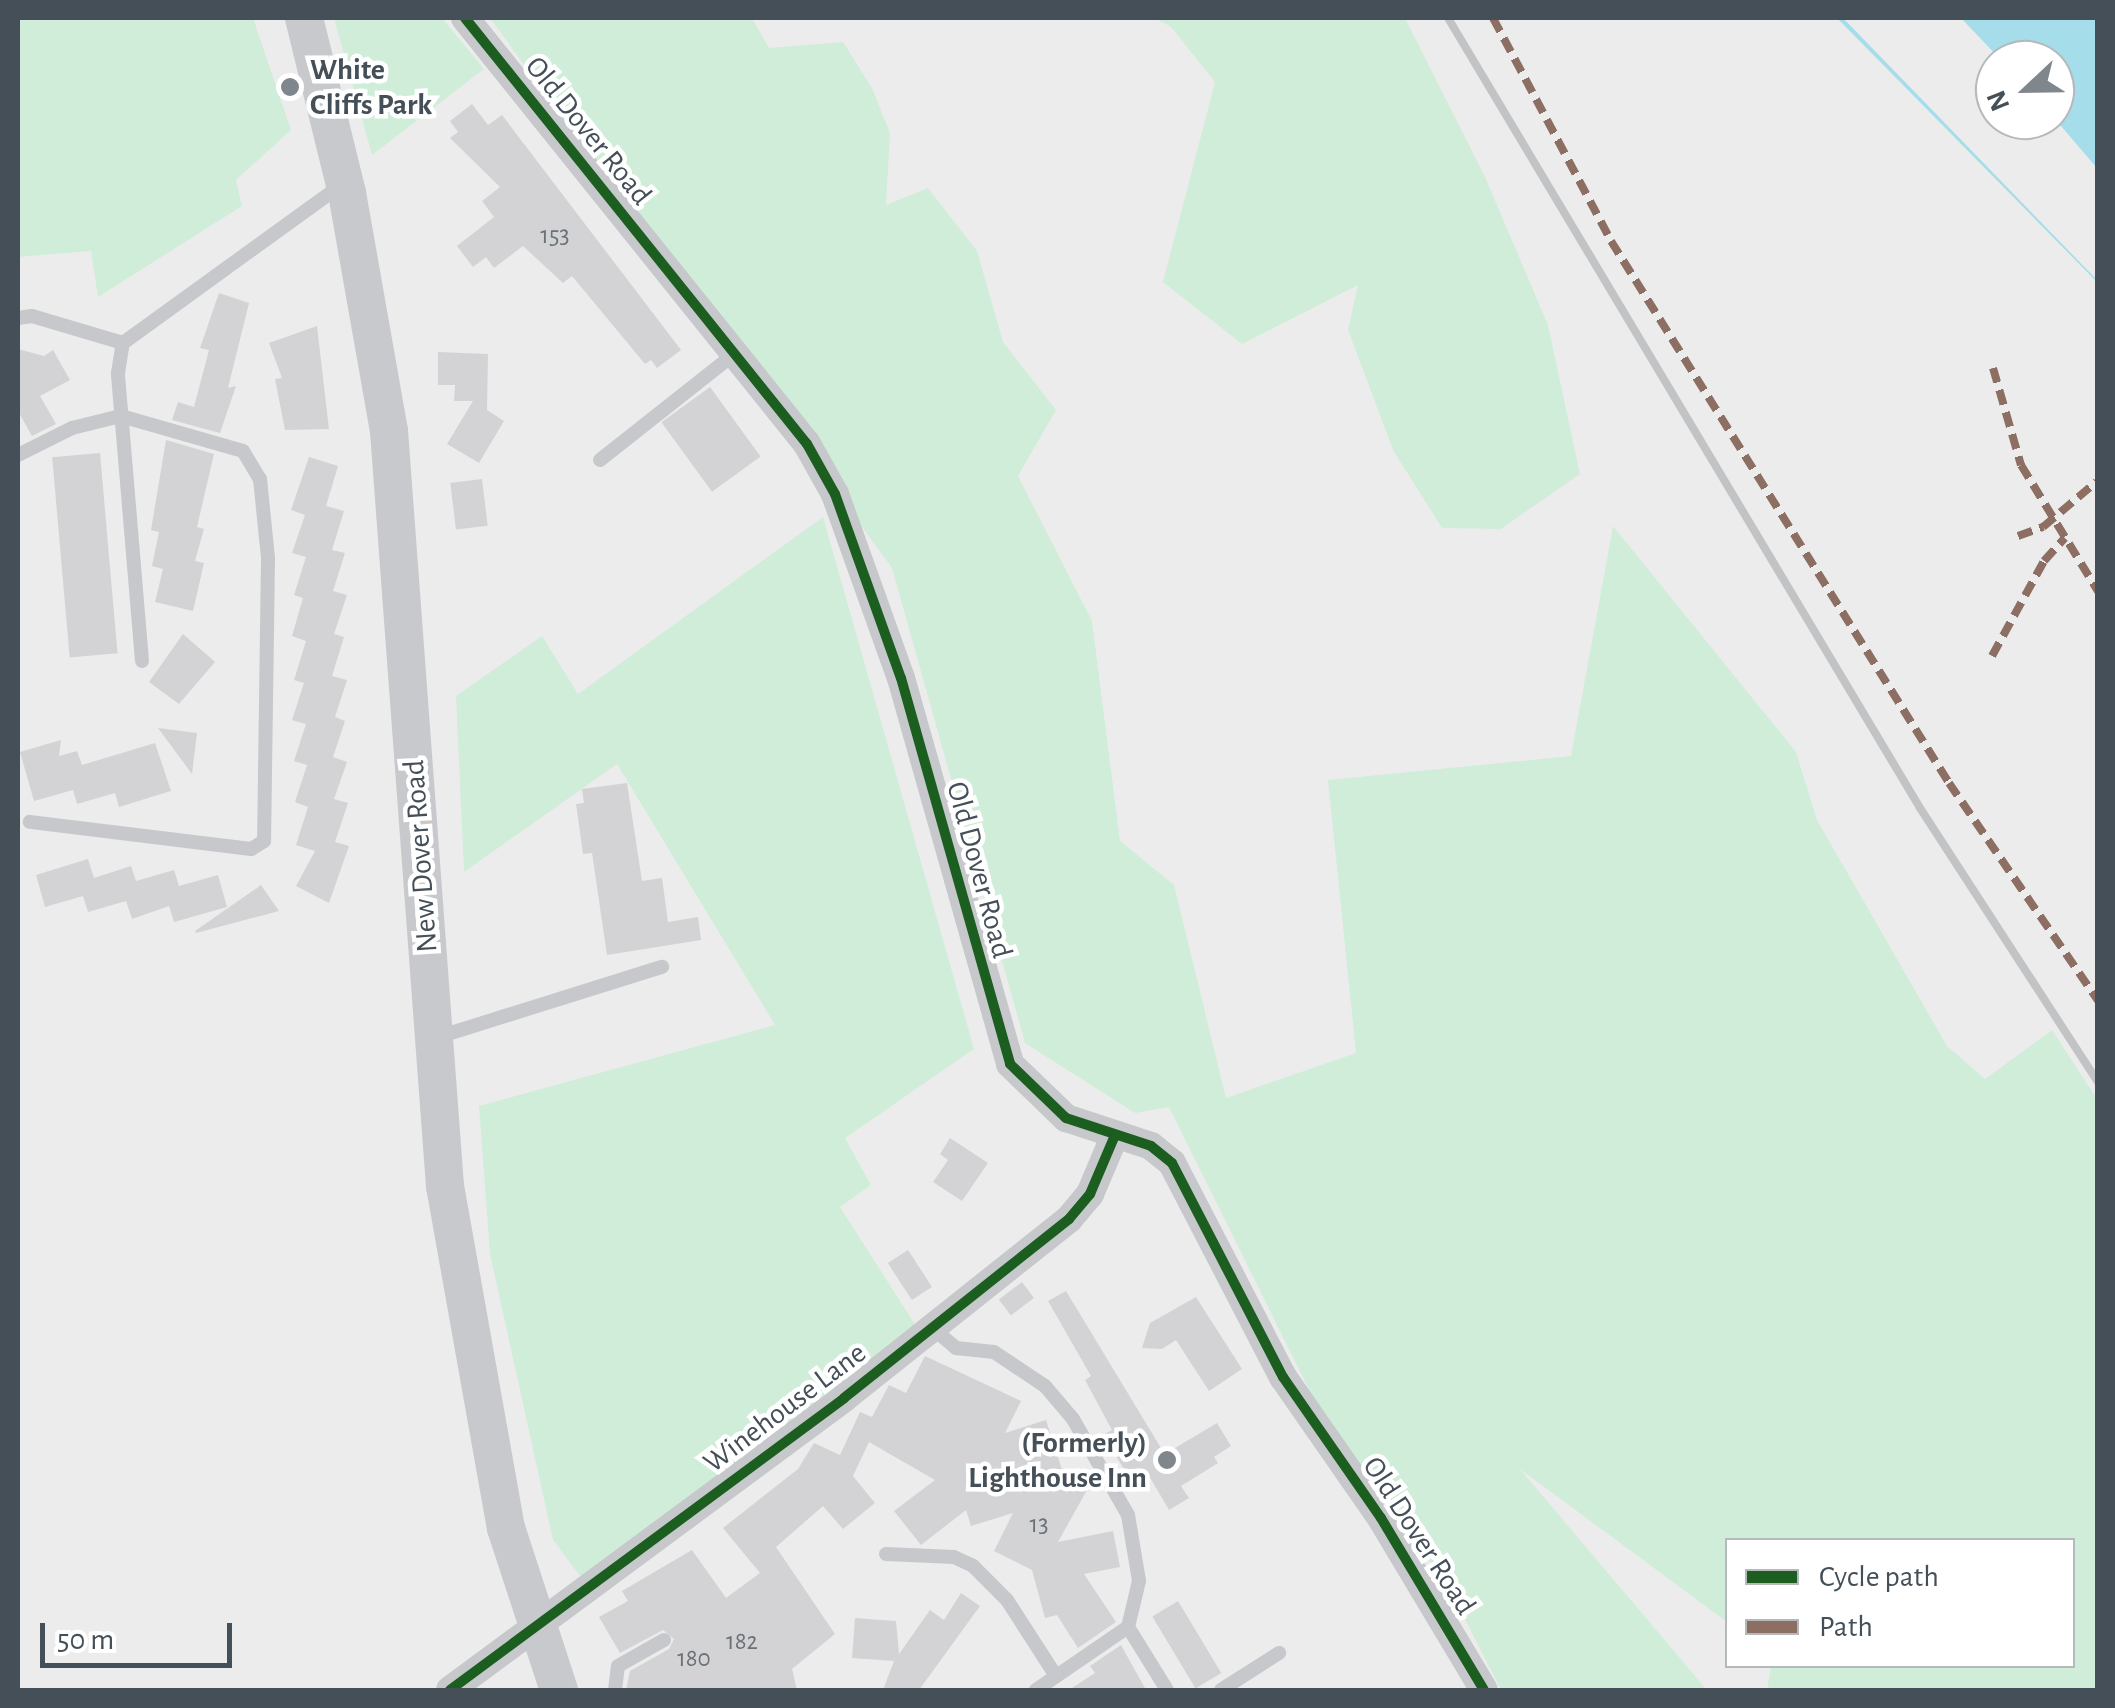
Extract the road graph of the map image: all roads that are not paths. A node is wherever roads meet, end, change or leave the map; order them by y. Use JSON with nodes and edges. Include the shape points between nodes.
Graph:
{"nodes":[{"id":1,"x":304,"y":18,"type":"edge"},
{"id":2,"x":465,"y":18,"type":"edge"},
{"id":3,"x":344,"y":184,"type":"junction"},
{"id":4,"x":18,"y":318,"type":"edge"},
{"id":5,"x":123,"y":343,"type":"junction"},
{"id":6,"x":734,"y":354,"type":"junction"},
{"id":7,"x":121,"y":416,"type":"junction"},
{"id":8,"x":18,"y":456,"type":"edge"},
{"id":9,"x":600,"y":460,"type":"dead end"},
{"id":10,"x":142,"y":662,"type":"dead end"},
{"id":11,"x":30,"y":822,"type":"dead end"},
{"id":12,"x":662,"y":967,"type":"dead end"},
{"id":13,"x":432,"y":1039,"type":"junction"},
{"id":14,"x":1115,"y":1135,"type":"junction"},
{"id":15,"x":930,"y":1326,"type":"junction"},
{"id":16,"x":886,"y":1554,"type":"dead end"},
{"id":17,"x":536,"y":1623,"type":"junction"},
{"id":18,"x":1128,"y":1627,"type":"junction"},
{"id":19,"x":664,"y":1640,"type":"dead end"},
{"id":20,"x":1279,"y":1653,"type":"dead end"},
{"id":21,"x":1056,"y":1676,"type":"junction"},
{"id":22,"x":450,"y":1690,"type":"edge"},
{"id":23,"x":559,"y":1690,"type":"edge"},
{"id":24,"x":615,"y":1690,"type":"edge"},
{"id":25,"x":1036,"y":1690,"type":"edge"},
{"id":26,"x":1167,"y":1690,"type":"edge"},
{"id":27,"x":1221,"y":1690,"type":"edge"},
{"id":28,"x":1484,"y":1690,"type":"edge"}],
"edges":[{"from":1,"to":3,"type":"main road","name":"New Dover Road"},
{"from":2,"to":6,"type":"street","name":"Old Dover Road"},
{"from":3,"to":5,"type":"lane"},
{"from":3,"to":13,"type":"main road","name":"New Dover Road","via":[[391,449]]},
{"from":4,"to":5,"type":"lane","via":[[32,316]]},
{"from":5,"to":7,"type":"lane"},
{"from":6,"to":9,"type":"lane"},
{"from":6,"to":14,"type":"street","name":"Old Dover Road","via":[[807,444],[849,524],[901,678],[1004,1053],[1042,1101],[1066,1118]]},
{"from":7,"to":8,"type":"lane","via":[[72,428]]},
{"from":7,"to":10,"type":"lane"},
{"from":7,"to":11,"type":"lane","via":[[243,451],[256,466],[268,558],[264,842],[251,849]]},
{"from":12,"to":13,"type":"lane"},
{"from":13,"to":17,"type":"main road","name":"New Dover Road","via":[[445,1186],[469,1340],[506,1528]]},
{"from":14,"to":15,"type":"street","name":"Winehouse Lane","via":[[1090,1194],[1069,1219]]},
{"from":14,"to":28,"type":"street","name":"Old Dover Road","via":[[1162,1153],[1181,1177],[1217,1259],[1283,1377],[1381,1518]]},
{"from":15,"to":17,"type":"street","name":"Winehouse Lane","via":[[844,1398]]},
{"from":15,"to":18,"type":"lane","via":[[956,1348],[1011,1362],[1045,1386],[1073,1419],[1132,1530],[1139,1592]]},
{"from":16,"to":21,"type":"lane","via":[[954,1557],[974,1566],[1007,1600]]},
{"from":17,"to":22,"type":"street","name":"Winehouse Lane"},
{"from":17,"to":23,"type":"main road","name":"New Dover Road"},
{"from":18,"to":21,"type":"lane"},
{"from":18,"to":26,"type":"lane"},
{"from":19,"to":24,"type":"lane","via":[[618,1666]]},
{"from":20,"to":27,"type":"lane"},
{"from":21,"to":25,"type":"lane"}]}
